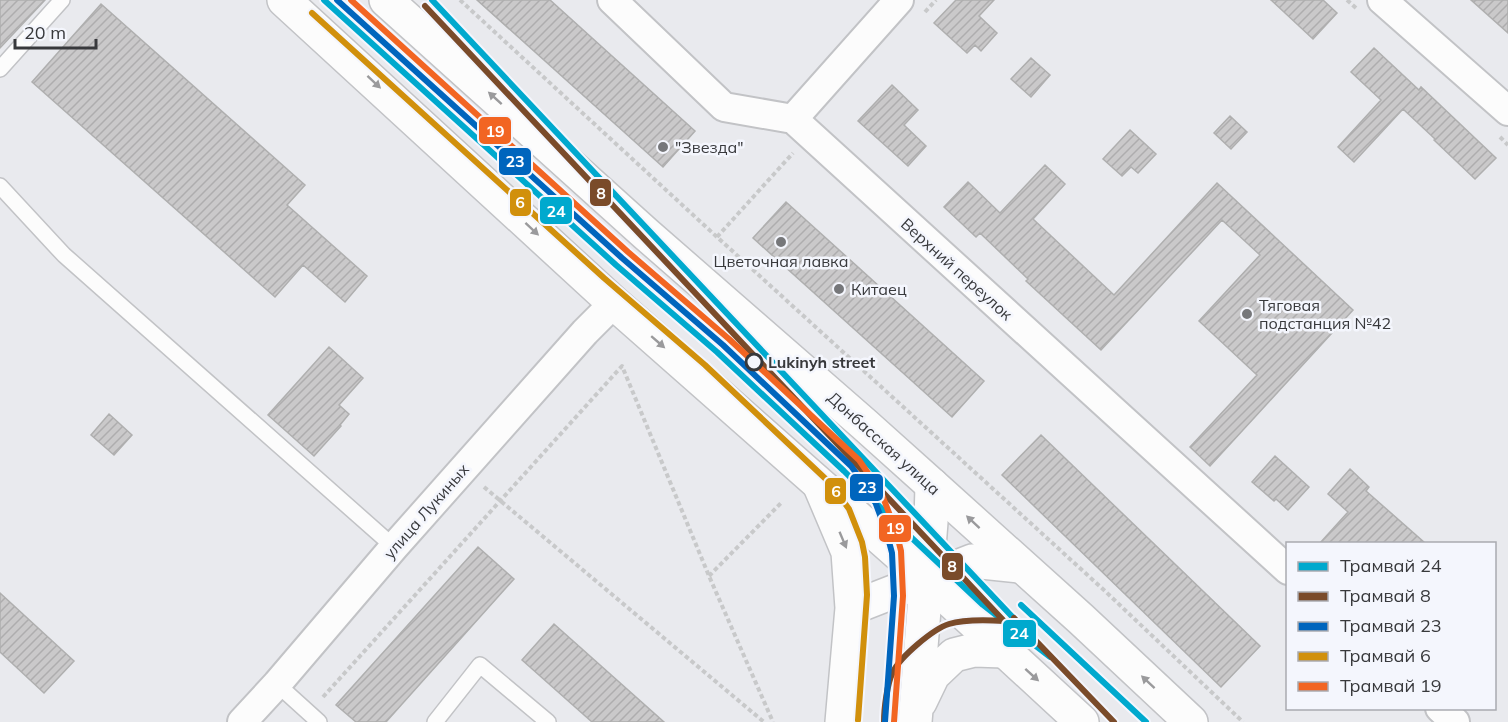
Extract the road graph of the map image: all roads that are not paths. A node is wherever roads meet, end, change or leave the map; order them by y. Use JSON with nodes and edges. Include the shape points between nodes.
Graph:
{"nodes":[{"id":1,"x":62,"y":0,"type":"edge"},
{"id":2,"x":284,"y":0,"type":"edge"},
{"id":3,"x":386,"y":0,"type":"edge"},
{"id":4,"x":612,"y":0,"type":"edge"},
{"id":5,"x":899,"y":0,"type":"edge"},
{"id":6,"x":1382,"y":0,"type":"edge"},
{"id":7,"x":0,"y":69,"type":"edge"},
{"id":8,"x":1508,"y":111,"type":"edge"},
{"id":9,"x":793,"y":119,"type":"junction"},
{"id":10,"x":0,"y":186,"type":"edge"},
{"id":11,"x":614,"y":303,"type":"junction"},
{"id":12,"x":932,"y":484,"type":"junction"},
{"id":13,"x":820,"y":486,"type":"junction"},
{"id":14,"x":394,"y":547,"type":"junction"},
{"id":15,"x":1020,"y":566,"type":"junction"},
{"id":16,"x":1286,"y":569,"type":"edge"},
{"id":17,"x":927,"y":579,"type":"junction"},
{"id":18,"x":852,"y":608,"type":"junction"},
{"id":19,"x":1004,"y":651,"type":"junction"},
{"id":20,"x":277,"y":684,"type":"junction"},
{"id":21,"x":1442,"y":710,"type":"edge"},
{"id":22,"x":314,"y":717,"type":"edge"},
{"id":23,"x":915,"y":717,"type":"edge"},
{"id":24,"x":242,"y":722,"type":"edge"},
{"id":25,"x":435,"y":722,"type":"edge"},
{"id":26,"x":548,"y":722,"type":"edge"},
{"id":27,"x":843,"y":722,"type":"edge"},
{"id":28,"x":1082,"y":722,"type":"edge"},
{"id":29,"x":1191,"y":722,"type":"edge"},
{"id":30,"x":1455,"y":722,"type":"edge"}],
"edges":[{"from":1,"to":7,"type":"lane"},
{"from":2,"to":11,"type":"main road","one_way":true},
{"from":12,"to":3,"type":"main road","name":"Донбасская улица","one_way":true},
{"from":4,"to":9,"type":"street","via":[[724,107]]},
{"from":5,"to":9,"type":"street"},
{"from":6,"to":8,"type":"street"},
{"from":9,"to":16,"type":"street","name":"Верхний переулок"},
{"from":10,"to":14,"type":"lane","via":[[64,255]]},
{"from":11,"to":13,"type":"main road","one_way":true},
{"from":11,"to":14,"type":"street","name":"улица Лукиных"},
{"from":15,"to":12,"type":"main road","name":"Донбасская улица","one_way":true},
{"from":12,"to":17,"type":"main road"},
{"from":13,"to":17,"type":"main road"},
{"from":13,"to":18,"type":"main road","one_way":true,"via":[[848,552]]},
{"from":14,"to":20,"type":"street","name":"улица Лукиных"},
{"from":15,"to":17,"type":"main road","via":[[972,561]]},
{"from":29,"to":15,"type":"main road","name":"Донбасская улица","one_way":true},
{"from":17,"to":18,"type":"main road"},
{"from":17,"to":19,"type":"main road"},
{"from":17,"to":23,"type":"main road"},
{"from":18,"to":27,"type":"main road"},
{"from":19,"to":23,"type":"main road","via":[[974,650],[954,655],[933,675]]},
{"from":19,"to":28,"type":"main road","one_way":true},
{"from":20,"to":22,"type":"lane"},
{"from":20,"to":24,"type":"street","name":"улица Лукиных"},
{"from":21,"to":30,"type":"street"},
{"from":25,"to":26,"type":"lane","via":[[480,665]]}]}
